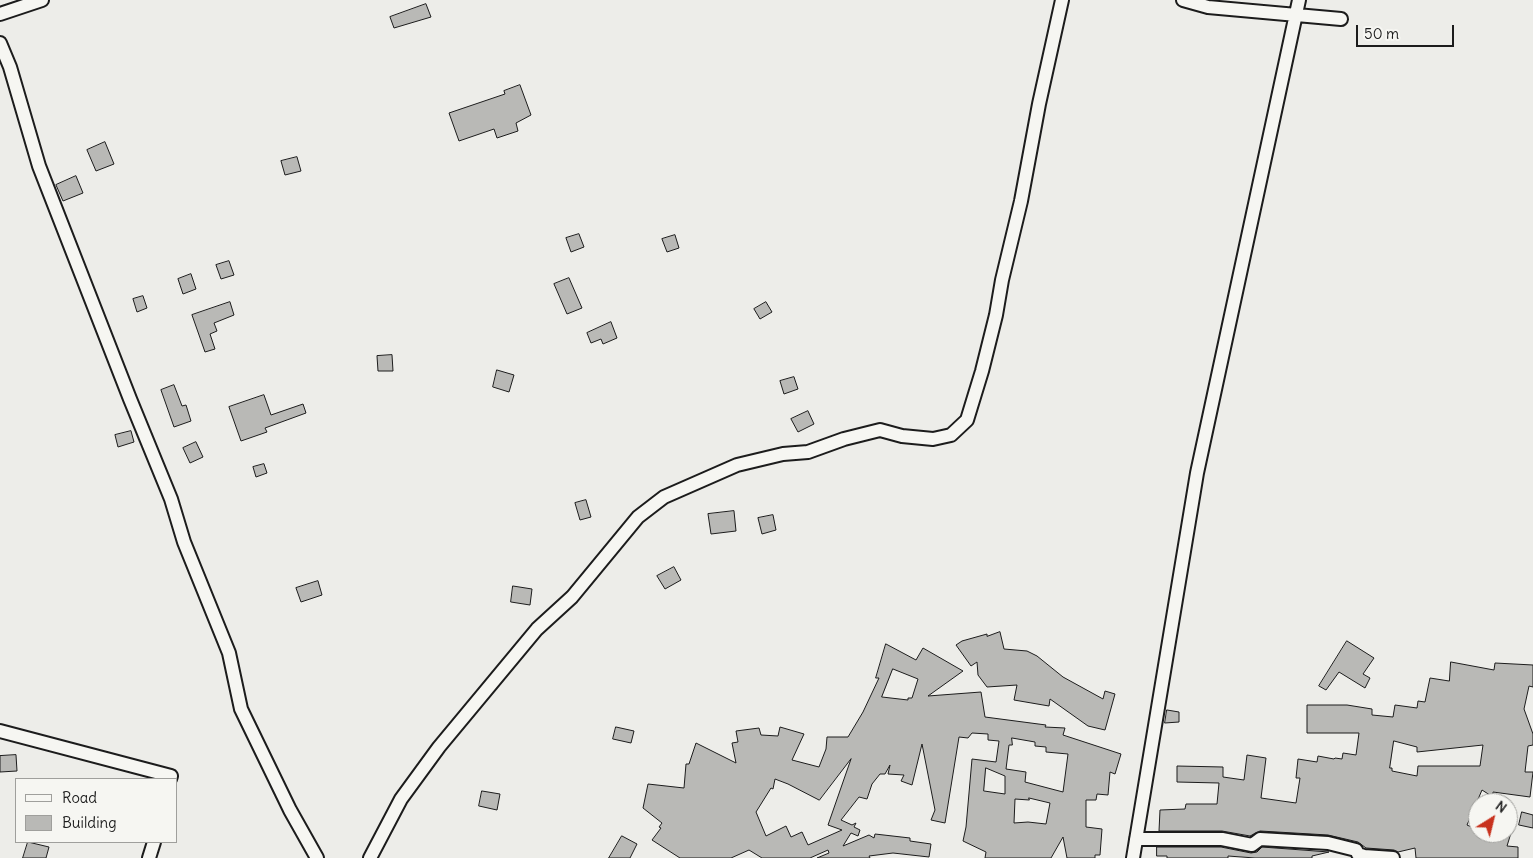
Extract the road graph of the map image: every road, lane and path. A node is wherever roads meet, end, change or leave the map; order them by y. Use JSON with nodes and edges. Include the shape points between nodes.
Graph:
{"nodes":[{"id":1,"x":42,"y":0,"type":"edge"},
{"id":2,"x":1062,"y":0,"type":"edge"},
{"id":3,"x":1183,"y":0,"type":"edge"},
{"id":4,"x":1299,"y":0,"type":"edge"},
{"id":5,"x":0,"y":14,"type":"edge"},
{"id":6,"x":1296,"y":15,"type":"junction"},
{"id":7,"x":1341,"y":19,"type":"dead end"},
{"id":8,"x":0,"y":43,"type":"edge"},
{"id":9,"x":0,"y":731,"type":"edge"},
{"id":10,"x":170,"y":778,"type":"edge"},
{"id":11,"x":1136,"y":839,"type":"junction"},
{"id":12,"x":154,"y":843,"type":"edge"},
{"id":13,"x":150,"y":858,"type":"edge"},
{"id":14,"x":317,"y":858,"type":"edge"},
{"id":15,"x":370,"y":858,"type":"edge"},
{"id":16,"x":1133,"y":858,"type":"edge"},
{"id":17,"x":1392,"y":858,"type":"edge"}],
"edges":[{"from":1,"to":5,"type":"street"},
{"from":2,"to":15,"type":"street","via":[[996,315],[967,420],[950,435],[934,439],[880,430],[808,452],[783,454],[737,465],[664,496],[638,517],[572,596],[537,629],[438,748],[401,799]]},
{"from":3,"to":6,"type":"street","via":[[1208,7]]},
{"from":4,"to":6,"type":"street"},
{"from":6,"to":7,"type":"street"},
{"from":6,"to":11,"type":"street","via":[[1197,473]]},
{"from":8,"to":14,"type":"street","via":[[39,166],[229,653],[241,708]]},
{"from":9,"to":10,"type":"street"},
{"from":11,"to":16,"type":"street"},
{"from":11,"to":17,"type":"street","via":[[1222,839],[1252,845],[1260,839],[1328,844],[1356,850],[1364,856]]},
{"from":12,"to":13,"type":"street"}]}
